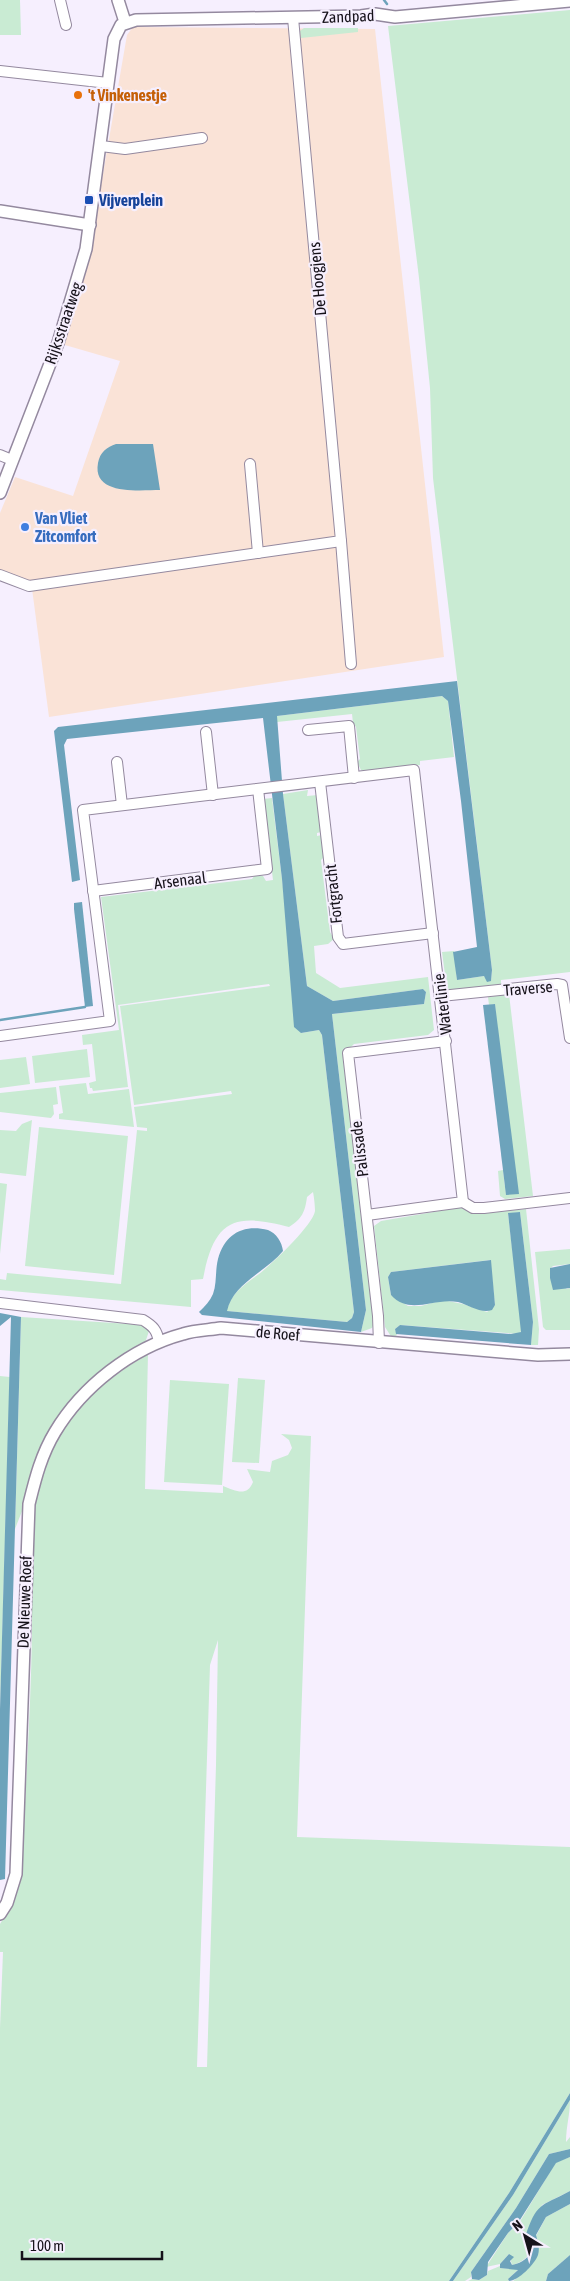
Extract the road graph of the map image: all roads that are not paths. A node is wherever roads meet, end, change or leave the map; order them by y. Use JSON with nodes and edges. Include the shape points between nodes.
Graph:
{"nodes":[{"id":1,"x":60,"y":0,"type":"edge"},
{"id":2,"x":118,"y":0,"type":"edge"},
{"id":3,"x":570,"y":1,"type":"edge"},
{"id":4,"x":293,"y":18,"type":"junction"},
{"id":5,"x":125,"y":22,"type":"junction"},
{"id":6,"x":66,"y":26,"type":"dead end"},
{"id":7,"x":0,"y":71,"type":"edge"},
{"id":8,"x":108,"y":83,"type":"junction"},
{"id":9,"x":202,"y":138,"type":"dead end"},
{"id":10,"x":101,"y":146,"type":"junction"},
{"id":11,"x":0,"y":211,"type":"edge"},
{"id":12,"x":90,"y":225,"type":"junction"},
{"id":13,"x":0,"y":455,"type":"edge"},
{"id":14,"x":12,"y":460,"type":"junction"},
{"id":15,"x":250,"y":464,"type":"dead end"},
{"id":16,"x":0,"y":492,"type":"edge"},
{"id":17,"x":341,"y":541,"type":"junction"},
{"id":18,"x":258,"y":553,"type":"junction"},
{"id":19,"x":0,"y":576,"type":"edge"},
{"id":20,"x":351,"y":664,"type":"dead end"},
{"id":21,"x":308,"y":730,"type":"dead end"},
{"id":22,"x":206,"y":732,"type":"dead end"},
{"id":23,"x":117,"y":762,"type":"dead end"},
{"id":24,"x":354,"y":778,"type":"junction"},
{"id":25,"x":320,"y":782,"type":"junction"},
{"id":26,"x":262,"y":789,"type":"junction"},
{"id":27,"x":213,"y":794,"type":"junction"},
{"id":28,"x":122,"y":805,"type":"junction"},
{"id":29,"x":93,"y":890,"type":"junction"},
{"id":30,"x":433,"y":933,"type":"junction"},
{"id":31,"x":441,"y":996,"type":"junction"},
{"id":32,"x":0,"y":1036,"type":"edge"},
{"id":33,"x":570,"y":1038,"type":"edge"},
{"id":34,"x":446,"y":1041,"type":"junction"},
{"id":35,"x":570,"y":1198,"type":"edge"},
{"id":36,"x":463,"y":1202,"type":"junction"},
{"id":37,"x":367,"y":1215,"type":"junction"},
{"id":38,"x":0,"y":1304,"type":"edge"},
{"id":39,"x":160,"y":1342,"type":"junction"},
{"id":40,"x":379,"y":1343,"type":"junction"},
{"id":41,"x":570,"y":1354,"type":"edge"},
{"id":42,"x":0,"y":1914,"type":"edge"}],
"edges":[{"from":1,"to":6,"type":"street"},
{"from":2,"to":5,"type":"street"},
{"from":3,"to":4,"type":"street","name":"Zandpad","via":[[395,17],[374,14]]},
{"from":4,"to":5,"type":"street","name":"Zandpad"},
{"from":4,"to":17,"type":"street","name":"De Hoogjens"},
{"from":5,"to":8,"type":"street","name":"Rijksstraatweg","via":[[116,34]]},
{"from":7,"to":8,"type":"street"},
{"from":8,"to":10,"type":"street","name":"Rijksstraatweg"},
{"from":9,"to":10,"type":"street","via":[[125,149]]},
{"from":10,"to":12,"type":"street","name":"Rijksstraatweg"},
{"from":11,"to":12,"type":"street"},
{"from":12,"to":14,"type":"street","name":"Rijksstraatweg","via":[[58,343]]},
{"from":13,"to":14,"type":"street"},
{"from":14,"to":16,"type":"street","name":"Rijksstraatweg"},
{"from":15,"to":18,"type":"street"},
{"from":17,"to":18,"type":"street"},
{"from":17,"to":20,"type":"street","name":"De Hoogjens"},
{"from":18,"to":19,"type":"street","via":[[29,586]]},
{"from":21,"to":24,"type":"street","via":[[348,726]]},
{"from":22,"to":27,"type":"street"},
{"from":23,"to":28,"type":"street"},
{"from":24,"to":25,"type":"street","name":"Waterlinie"},
{"from":24,"to":30,"type":"street","name":"Waterlinie","via":[[414,770]]},
{"from":25,"to":26,"type":"street","name":"Waterlinie"},
{"from":25,"to":30,"type":"street","name":"Fortgracht","via":[[338,937],[343,944]]},
{"from":26,"to":27,"type":"street","name":"Waterlinie"},
{"from":26,"to":29,"type":"street","name":"Arsenaal","via":[[267,869]]},
{"from":27,"to":28,"type":"street","name":"Waterlinie"},
{"from":28,"to":29,"type":"street","name":"Waterlinie","via":[[82,810]]},
{"from":29,"to":32,"type":"street","name":"Waterlinie","via":[[110,1021]]},
{"from":30,"to":31,"type":"street","name":"Waterlinie"},
{"from":31,"to":33,"type":"street","name":"Traverse","via":[[562,985]]},
{"from":31,"to":34,"type":"street","name":"Waterlinie"},
{"from":34,"to":36,"type":"street","name":"Waterlinie"},
{"from":34,"to":37,"type":"street","name":"Palissade","via":[[348,1053]]},
{"from":35,"to":36,"type":"street","via":[[484,1208],[473,1208]]},
{"from":36,"to":37,"type":"street"},
{"from":37,"to":40,"type":"street","name":"Palissade"},
{"from":38,"to":39,"type":"street","via":[[143,1320],[152,1325]]},
{"from":39,"to":40,"type":"street","name":"de Roef","via":[[185,1333],[221,1328]]},
{"from":39,"to":42,"type":"street","name":"De Nieuwe Roef","via":[[129,1358],[98,1380],[54,1433],[38,1468],[29,1504],[25,1561],[16,1874]]},
{"from":40,"to":41,"type":"street","name":"de Roef","via":[[538,1355]]}]}
